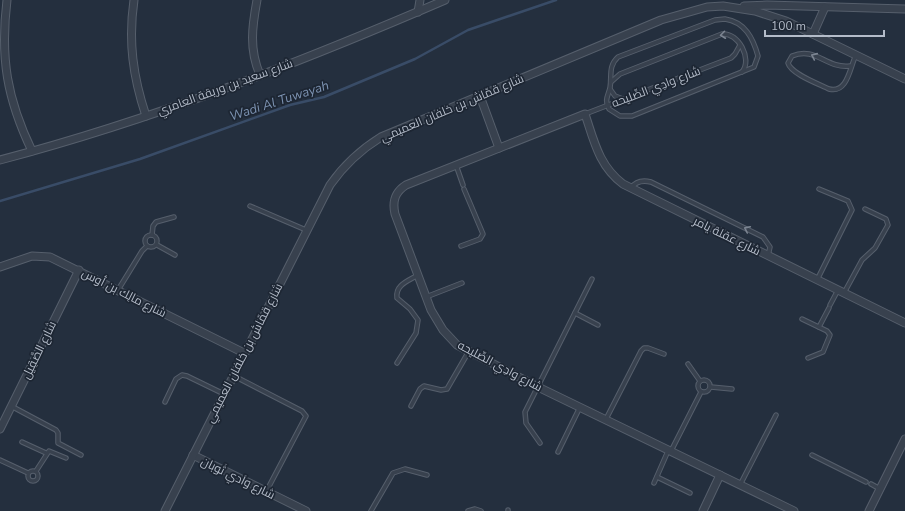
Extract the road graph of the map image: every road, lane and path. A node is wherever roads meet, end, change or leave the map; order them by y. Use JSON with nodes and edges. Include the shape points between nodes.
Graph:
{"nodes":[{"id":1,"x":8,"y":0,"type":"edge"},
{"id":2,"x":134,"y":0,"type":"edge"},
{"id":3,"x":257,"y":0,"type":"edge"},
{"id":4,"x":420,"y":0,"type":"edge"},
{"id":5,"x":445,"y":0,"type":"edge"},
{"id":6,"x":734,"y":7,"type":"junction"},
{"id":7,"x":825,"y":7,"type":"junction"},
{"id":8,"x":905,"y":9,"type":"edge"},
{"id":9,"x":418,"y":12,"type":"junction"},
{"id":10,"x":813,"y":34,"type":"junction"},
{"id":11,"x":740,"y":45,"type":"junction"},
{"id":12,"x":856,"y":55,"type":"junction"},
{"id":13,"x":850,"y":66,"type":"junction"},
{"id":14,"x":741,"y":73,"type":"junction"},
{"id":15,"x":260,"y":75,"type":"junction"},
{"id":16,"x":905,"y":79,"type":"edge"},
{"id":17,"x":610,"y":82,"type":"junction"},
{"id":18,"x":610,"y":89,"type":"junction"},
{"id":19,"x":480,"y":96,"type":"junction"},
{"id":20,"x":623,"y":99,"type":"junction"},
{"id":21,"x":607,"y":105,"type":"junction"},
{"id":22,"x":585,"y":114,"type":"junction"},
{"id":23,"x":146,"y":116,"type":"junction"},
{"id":24,"x":499,"y":148,"type":"junction"},
{"id":25,"x":32,"y":151,"type":"junction"},
{"id":26,"x":0,"y":160,"type":"edge"},
{"id":27,"x":456,"y":166,"type":"junction"},
{"id":28,"x":631,"y":188,"type":"junction"},
{"id":29,"x":820,"y":189,"type":"dead end"},
{"id":30,"x":250,"y":206,"type":"dead end"},
{"id":31,"x":865,"y":209,"type":"dead end"},
{"id":32,"x":174,"y":217,"type":"dead end"},
{"id":33,"x":306,"y":230,"type":"junction"},
{"id":34,"x":152,"y":235,"type":"junction"},
{"id":35,"x":157,"y":244,"type":"junction"},
{"id":36,"x":147,"y":246,"type":"junction"},
{"id":37,"x":461,"y":246,"type":"dead end"},
{"id":38,"x":175,"y":254,"type":"dead end"},
{"id":39,"x":768,"y":256,"type":"junction"},
{"id":40,"x":0,"y":267,"type":"edge"},
{"id":41,"x":78,"y":270,"type":"junction"},
{"id":42,"x":418,"y":275,"type":"junction"},
{"id":43,"x":592,"y":279,"type":"dead end"},
{"id":44,"x":817,"y":280,"type":"junction"},
{"id":45,"x":462,"y":283,"type":"dead end"},
{"id":46,"x":118,"y":290,"type":"junction"},
{"id":47,"x":841,"y":292,"type":"junction"},
{"id":48,"x":426,"y":297,"type":"junction"},
{"id":49,"x":575,"y":313,"type":"junction"},
{"id":50,"x":802,"y":319,"type":"dead end"},
{"id":51,"x":905,"y":323,"type":"edge"},
{"id":52,"x":598,"y":325,"type":"dead end"},
{"id":53,"x":819,"y":327,"type":"junction"},
{"id":54,"x":469,"y":351,"type":"junction"},
{"id":55,"x":244,"y":353,"type":"junction"},
{"id":56,"x":664,"y":354,"type":"dead end"},
{"id":57,"x":808,"y":358,"type":"dead end"},
{"id":58,"x":397,"y":363,"type":"dead end"},
{"id":59,"x":688,"y":364,"type":"dead end"},
{"id":60,"x":233,"y":376,"type":"junction"},
{"id":61,"x":700,"y":381,"type":"junction"},
{"id":62,"x":711,"y":386,"type":"junction"},
{"id":63,"x":538,"y":387,"type":"junction"},
{"id":64,"x":732,"y":389,"type":"dead end"},
{"id":65,"x":701,"y":392,"type":"junction"},
{"id":66,"x":224,"y":394,"type":"junction"},
{"id":67,"x":165,"y":402,"type":"dead end"},
{"id":68,"x":11,"y":406,"type":"junction"},
{"id":69,"x":411,"y":406,"type":"dead end"},
{"id":70,"x":580,"y":407,"type":"junction"},
{"id":71,"x":776,"y":415,"type":"dead end"},
{"id":72,"x":606,"y":420,"type":"junction"},
{"id":73,"x":0,"y":429,"type":"edge"},
{"id":74,"x":905,"y":439,"type":"edge"},
{"id":75,"x":22,"y":442,"type":"dead end"},
{"id":76,"x":540,"y":442,"type":"dead end"},
{"id":77,"x":670,"y":450,"type":"junction"},
{"id":78,"x":558,"y":452,"type":"dead end"},
{"id":79,"x":46,"y":454,"type":"junction"},
{"id":80,"x":82,"y":455,"type":"dead end"},
{"id":81,"x":193,"y":455,"type":"junction"},
{"id":82,"x":812,"y":455,"type":"dead end"},
{"id":83,"x":66,"y":458,"type":"dead end"},
{"id":84,"x":0,"y":460,"type":"edge"},
{"id":85,"x":36,"y":471,"type":"junction"},
{"id":86,"x":28,"y":473,"type":"junction"},
{"id":87,"x":427,"y":475,"type":"dead end"},
{"id":88,"x":720,"y":475,"type":"junction"},
{"id":89,"x":657,"y":477,"type":"junction"},
{"id":90,"x":866,"y":482,"type":"dead end"},
{"id":91,"x":654,"y":483,"type":"dead end"},
{"id":92,"x":871,"y":484,"type":"dead end"},
{"id":93,"x":740,"y":485,"type":"junction"},
{"id":94,"x":880,"y":489,"type":"junction"},
{"id":95,"x":266,"y":492,"type":"junction"},
{"id":96,"x":690,"y":493,"type":"dead end"},
{"id":97,"x":165,"y":511,"type":"edge"},
{"id":98,"x":306,"y":511,"type":"edge"},
{"id":99,"x":371,"y":511,"type":"edge"},
{"id":100,"x":468,"y":511,"type":"edge"},
{"id":101,"x":481,"y":511,"type":"edge"},
{"id":102,"x":703,"y":511,"type":"edge"},
{"id":103,"x":794,"y":511,"type":"edge"},
{"id":104,"x":870,"y":511,"type":"edge"}],
"edges":[{"from":1,"to":25,"type":"street","via":[[4,24],[4,57],[8,89],[18,121]]},
{"from":2,"to":23,"type":"street","via":[[130,43],[133,68]]},
{"from":3,"to":15,"type":"street","via":[[251,35],[255,64]]},
{"from":4,"to":9,"type":"street"},
{"from":5,"to":9,"type":"street","name":"شارع سعيد بن وريقة العامري"},
{"from":6,"to":7,"type":"street"},
{"from":6,"to":10,"type":"street","name":"شارع قمّاش بن خلفان العميمي","via":[[768,14]]},
{"from":6,"to":19,"type":"street","name":"شارع قمّاش بن خلفان العميمي","via":[[707,7],[672,16]]},
{"from":7,"to":8,"type":"street"},
{"from":7,"to":10,"type":"street"},
{"from":9,"to":15,"type":"street","name":"شارع سعيد بن وريقة العامري"},
{"from":10,"to":12,"type":"street","name":"شارع قمّاش بن خلفان العميمي"},
{"from":11,"to":14,"type":"lane","via":[[747,62]]},
{"from":11,"to":17,"type":"lane","one_way":true,"via":[[732,35],[722,34],[620,74]]},
{"from":11,"to":20,"type":"lane","name":"شارع وادِي الصِّليحه","via":[[731,58]]},
{"from":12,"to":13,"type":"lane"},
{"from":12,"to":16,"type":"street","name":"شارع قمّاش بن خلفان العميمي"},
{"from":13,"to":13,"type":"lane","one_way":true,"via":[[839,67],[804,52],[792,56],[788,63],[794,72],[832,90],[843,85],[850,72]]},
{"from":14,"to":17,"type":"lane","via":[[756,64],[757,53],[743,27],[730,20],[720,20],[618,57],[611,67]]},
{"from":14,"to":21,"type":"lane","via":[[632,116],[616,114]]},
{"from":15,"to":23,"type":"street","name":"شارع سعيد بن وريقة العامري"},
{"from":17,"to":18,"type":"lane"},
{"from":18,"to":20,"type":"lane","via":[[615,96]]},
{"from":18,"to":21,"type":"lane","via":[[606,97]]},
{"from":19,"to":24,"type":"street"},
{"from":19,"to":33,"type":"street","name":"شارع قمّاش بن خلفان العميمي","via":[[396,130],[357,153],[330,185]]},
{"from":20,"to":21,"type":"lane","name":"شارع وادِي الصِّليحه"},
{"from":21,"to":22,"type":"lane","name":"شارع وادِي الصِّليحه"},
{"from":22,"to":24,"type":"street","name":"شارع وادِي الصِّليحه"},
{"from":22,"to":28,"type":"street","name":"شارع عقلة يامر","via":[[603,165],[617,180]]},
{"from":23,"to":25,"type":"street","name":"شارع سعيد بن وريقة العامري"},
{"from":24,"to":27,"type":"street","name":"شارع وادِي الصِّليحه"},
{"from":25,"to":26,"type":"street","name":"شارع سعيد بن وريقة العامري"},
{"from":27,"to":37,"type":"lane","via":[[483,234],[480,238]]},
{"from":27,"to":42,"type":"street","name":"شارع وادِي الصِّليحه","via":[[406,185],[395,197],[395,214]]},
{"from":28,"to":39,"type":"street","name":"شارع عقلة يامر"},
{"from":39,"to":28,"type":"lane","one_way":true,"via":[[770,247],[763,237],[651,182],[637,182]]},
{"from":29,"to":44,"type":"lane","via":[[848,201],[852,210]]},
{"from":30,"to":33,"type":"lane"},
{"from":31,"to":47,"type":"lane","via":[[886,219],[888,225],[875,248],[862,260]]},
{"from":32,"to":34,"type":"lane","via":[[156,222]]},
{"from":33,"to":55,"type":"street","name":"شارع قمّاش بن خلفان العميمي"},
{"from":34,"to":35,"type":"lane","via":[[158,240]]},
{"from":34,"to":36,"type":"lane","via":[[146,238]]},
{"from":35,"to":36,"type":"lane","via":[[151,248]]},
{"from":35,"to":38,"type":"lane"},
{"from":36,"to":46,"type":"lane"},
{"from":39,"to":44,"type":"street","name":"شارع عقلة يامر"},
{"from":40,"to":41,"type":"street","name":"شارع مالِك بن أوس","via":[[38,255],[50,257]]},
{"from":41,"to":46,"type":"street","name":"شارع مالِك بن أوس"},
{"from":41,"to":68,"type":"street","name":"شارع الصَّقِيل"},
{"from":42,"to":48,"type":"street","name":"شارع وادِي الصِّليحه"},
{"from":42,"to":58,"type":"lane","via":[[397,289],[397,298],[418,320],[416,333]]},
{"from":43,"to":49,"type":"lane"},
{"from":44,"to":47,"type":"street","name":"شارع عقلة يامر"},
{"from":45,"to":48,"type":"lane"},
{"from":46,"to":55,"type":"street","name":"شارع مالِك بن أوس"},
{"from":47,"to":51,"type":"street","name":"شارع عقلة يامر"},
{"from":47,"to":53,"type":"lane"},
{"from":48,"to":54,"type":"street","name":"شارع وادِي الصِّليحه","via":[[443,330],[457,345]]},
{"from":49,"to":52,"type":"lane"},
{"from":49,"to":63,"type":"lane"},
{"from":50,"to":53,"type":"lane"},
{"from":53,"to":57,"type":"lane","via":[[828,332],[830,339],[824,352]]},
{"from":54,"to":63,"type":"street","name":"شارع وادِي الصِّليحه"},
{"from":54,"to":69,"type":"lane","via":[[449,387],[444,390],[424,386]]},
{"from":55,"to":60,"type":"street","name":"شارع قمّاش بن خلفان العميمي"},
{"from":56,"to":72,"type":"lane","via":[[648,348],[641,351]]},
{"from":59,"to":61,"type":"lane"},
{"from":60,"to":66,"type":"street","name":"شارع قمّاش بن خلفان العميمي"},
{"from":60,"to":95,"type":"lane","via":[[302,411],[306,416]]},
{"from":61,"to":62,"type":"lane","via":[[707,380]]},
{"from":61,"to":65,"type":"lane","via":[[698,388]]},
{"from":62,"to":64,"type":"lane"},
{"from":62,"to":65,"type":"lane","via":[[708,391]]},
{"from":63,"to":70,"type":"street","name":"شارع وادِي الصِّليحه"},
{"from":63,"to":76,"type":"lane","via":[[524,418]]},
{"from":65,"to":77,"type":"lane"},
{"from":66,"to":67,"type":"lane","via":[[182,375],[176,379]]},
{"from":66,"to":81,"type":"street","name":"شارع قمّاش بن خلفان العميمي"},
{"from":68,"to":73,"type":"street","name":"شارع الصَّقِيل"},
{"from":68,"to":80,"type":"lane","via":[[56,430],[58,443]]},
{"from":70,"to":72,"type":"street","name":"شارع وادِي الصِّليحه"},
{"from":70,"to":78,"type":"lane"},
{"from":71,"to":93,"type":"lane"},
{"from":72,"to":77,"type":"street","name":"شارع وادِي الصِّليحه"},
{"from":74,"to":94,"type":"street"},
{"from":75,"to":79,"type":"lane"},
{"from":77,"to":88,"type":"street","name":"شارع وادِي الصِّليحه"},
{"from":77,"to":89,"type":"lane"},
{"from":79,"to":83,"type":"lane","via":[[52,451]]},
{"from":79,"to":85,"type":"lane"},
{"from":81,"to":95,"type":"street","name":"شارع واَدي ثَوبان"},
{"from":81,"to":97,"type":"street","name":"شارع قمّاش بن خلفان العميمي"},
{"from":82,"to":90,"type":"lane"},
{"from":84,"to":86,"type":"lane"},
{"from":85,"to":86,"type":"lane"},
{"from":85,"to":86,"type":"lane","via":[[38,476],[34,481],[30,480]]},
{"from":87,"to":99,"type":"lane","via":[[404,469],[392,473]]},
{"from":88,"to":93,"type":"street","name":"شارع وادِي الصِّليحه"},
{"from":88,"to":102,"type":"street"},
{"from":89,"to":91,"type":"lane"},
{"from":89,"to":96,"type":"lane"},
{"from":92,"to":94,"type":"lane"},
{"from":93,"to":103,"type":"street","name":"شارع وادِي الصِّليحه"},
{"from":94,"to":104,"type":"street"},
{"from":95,"to":98,"type":"street","name":"شارع واَدي ثَوبان"},
{"from":100,"to":101,"type":"lane"}]}
